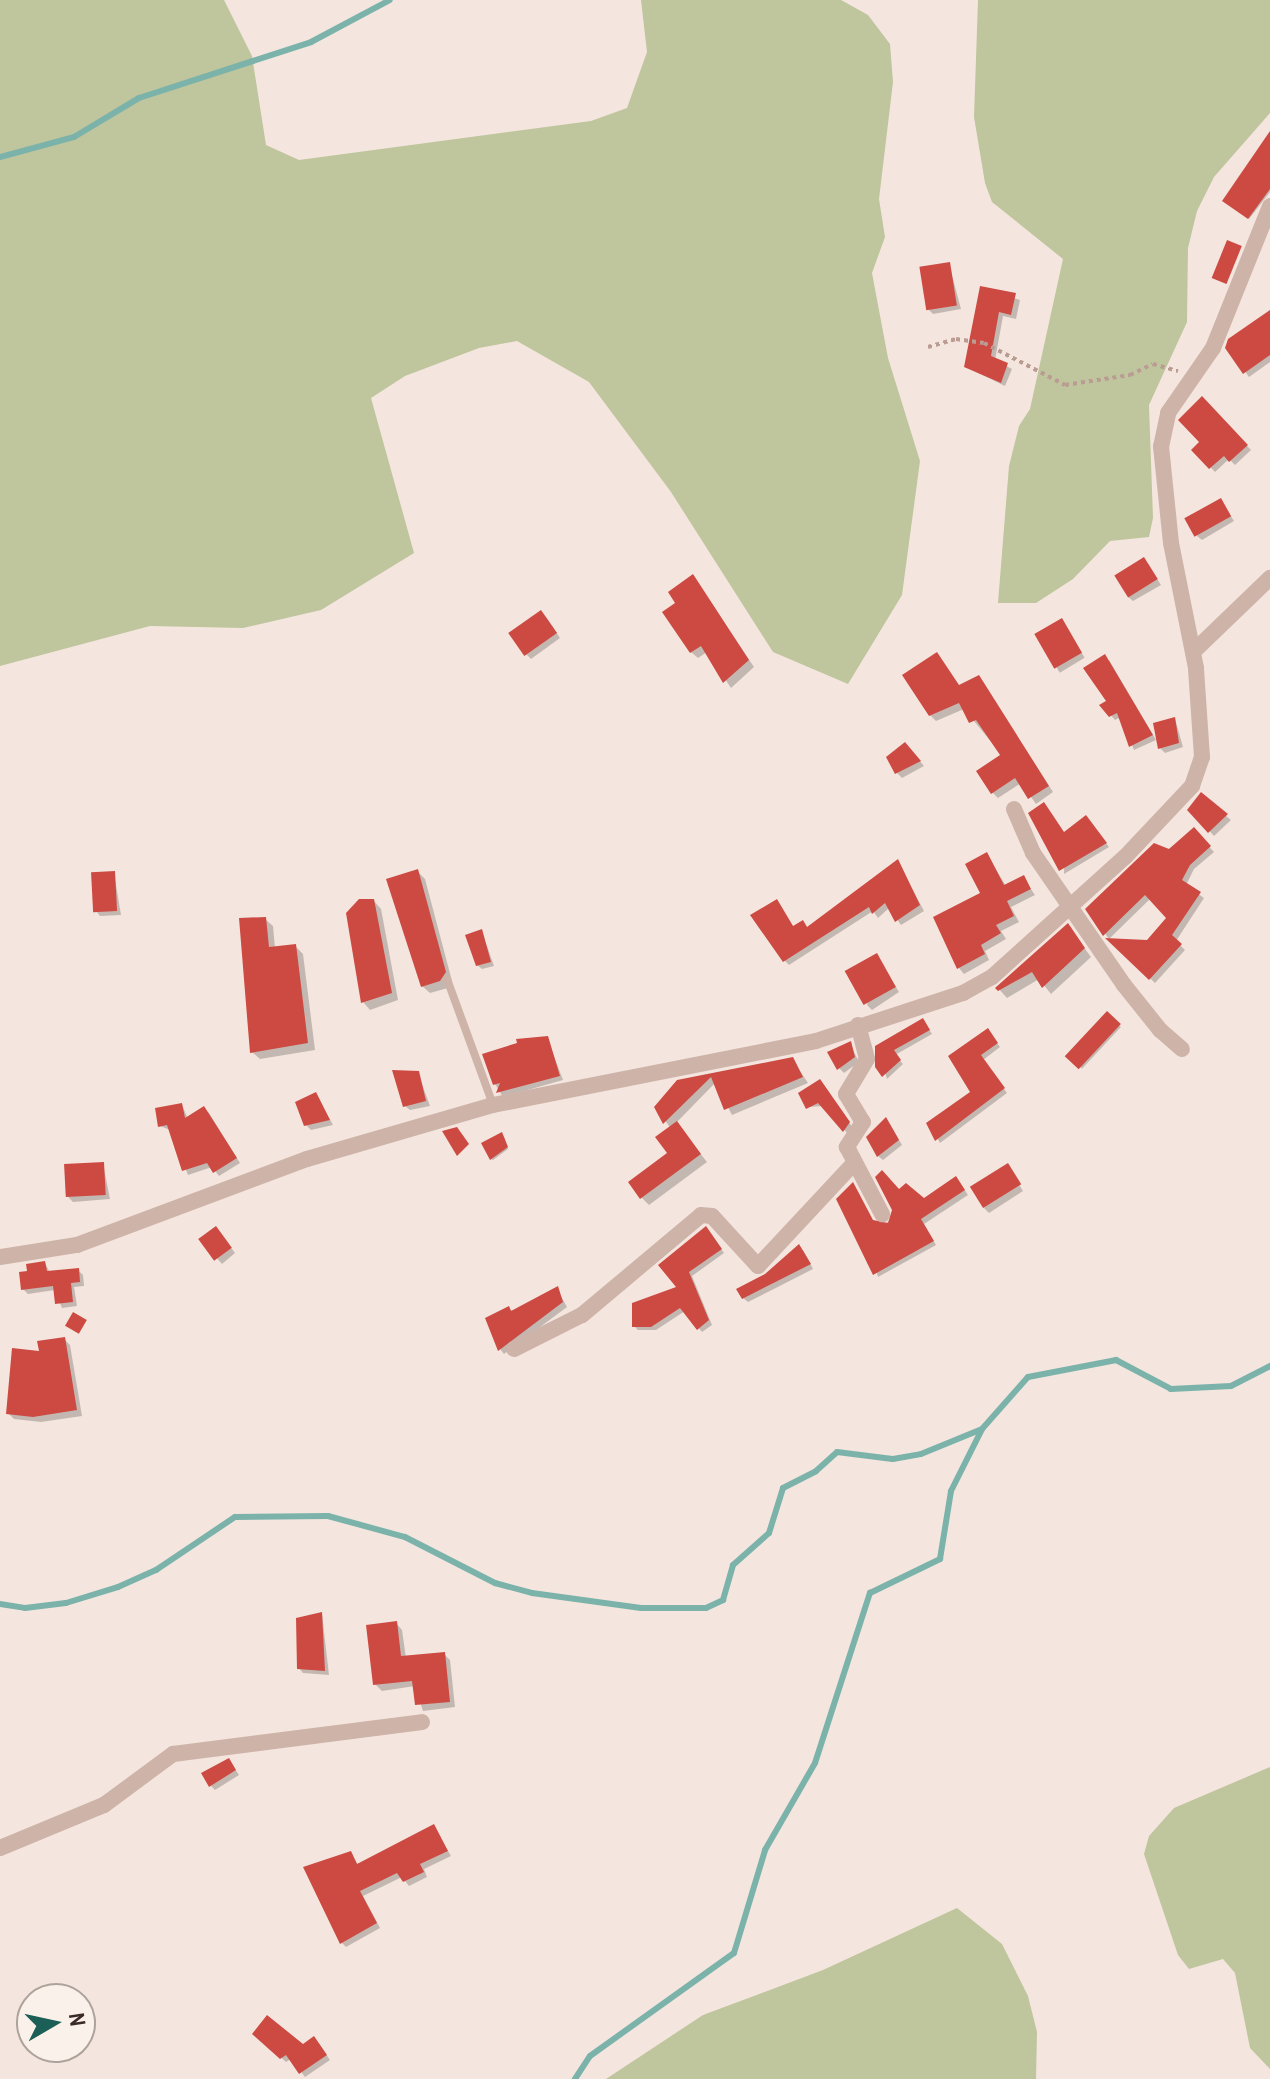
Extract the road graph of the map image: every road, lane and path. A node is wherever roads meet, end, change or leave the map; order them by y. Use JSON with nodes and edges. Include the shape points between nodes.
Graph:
{"nodes":[{"id":1,"x":1270,"y":206,"type":"edge"},
{"id":2,"x":928,"y":347,"type":"dead end"},
{"id":3,"x":1189,"y":381,"type":"junction"},
{"id":4,"x":1270,"y":578,"type":"edge"},
{"id":5,"x":1193,"y":652,"type":"junction"},
{"id":6,"x":1014,"y":809,"type":"dead end"},
{"id":7,"x":1069,"y":905,"type":"junction"},
{"id":8,"x":447,"y":979,"type":"dead end"},
{"id":9,"x":858,"y":1025,"type":"junction"},
{"id":10,"x":1182,"y":1049,"type":"dead end"},
{"id":11,"x":493,"y":1105,"type":"junction"},
{"id":12,"x":853,"y":1164,"type":"junction"},
{"id":13,"x":882,"y":1214,"type":"dead end"},
{"id":14,"x":0,"y":1257,"type":"edge"},
{"id":15,"x":514,"y":1349,"type":"dead end"},
{"id":16,"x":422,"y":1722,"type":"dead end"},
{"id":17,"x":0,"y":1848,"type":"edge"}],
"edges":[{"from":1,"to":3,"type":"street","via":[[1213,348]]},
{"from":2,"to":3,"type":"path","via":[[956,339],[984,343],[1065,385],[1130,375],[1153,364],[1175,368]]},
{"from":3,"to":5,"type":"street","via":[[1168,413],[1161,447],[1171,543]]},
{"from":4,"to":5,"type":"street"},
{"from":5,"to":7,"type":"street","via":[[1202,757],[1192,786],[1125,857]]},
{"from":6,"to":7,"type":"street","via":[[1033,853]]},
{"from":7,"to":9,"type":"street","via":[[992,977]]},
{"from":7,"to":10,"type":"street","via":[[1142,1009]]},
{"from":8,"to":11,"type":"lane"},
{"from":9,"to":11,"type":"street","via":[[776,1050],[696,1061]]},
{"from":9,"to":12,"type":"street","via":[[867,1059],[846,1094],[863,1122],[847,1142]]},
{"from":11,"to":14,"type":"street","via":[[307,1159],[77,1245]]},
{"from":12,"to":13,"type":"street"},
{"from":12,"to":15,"type":"street","via":[[758,1266],[712,1216],[701,1215],[582,1315]]},
{"from":16,"to":17,"type":"street","via":[[173,1754],[119,1796]]}]}
